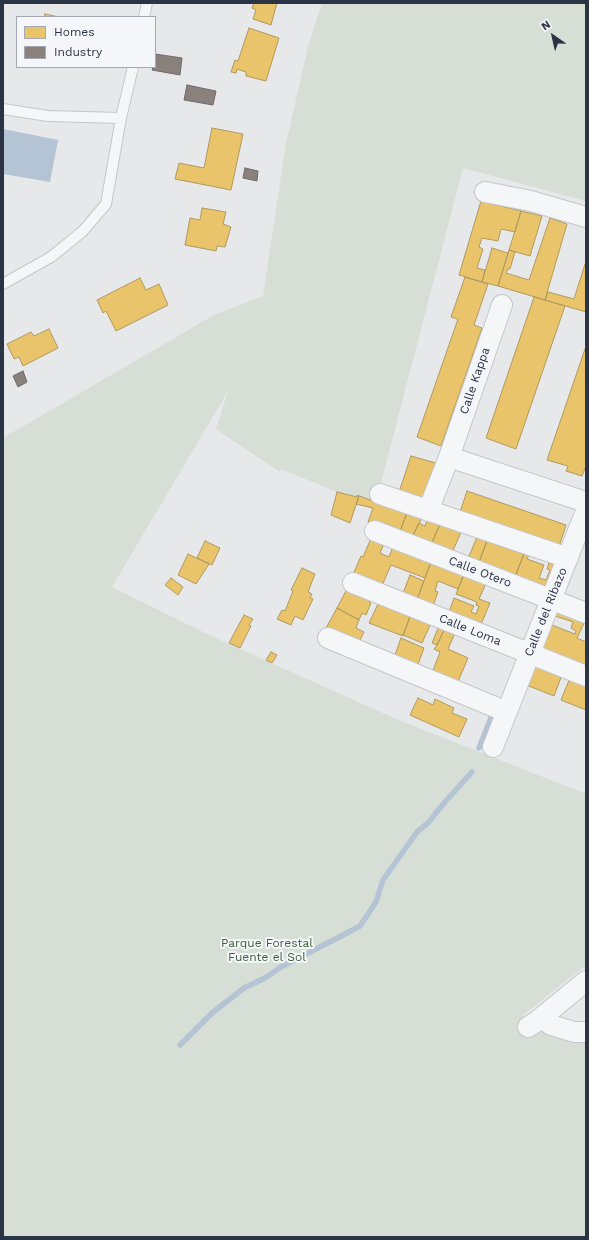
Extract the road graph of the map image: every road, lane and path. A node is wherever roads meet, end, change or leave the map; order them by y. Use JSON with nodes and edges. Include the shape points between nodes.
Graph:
{"nodes":[{"id":1,"x":147,"y":3,"type":"edge"},
{"id":2,"x":144,"y":16,"type":"edge"},
{"id":3,"x":133,"y":68,"type":"edge"},
{"id":4,"x":3,"y":109,"type":"edge"},
{"id":5,"x":121,"y":118,"type":"junction"},
{"id":6,"x":485,"y":192,"type":"dead end"},
{"id":7,"x":586,"y":217,"type":"edge"},
{"id":8,"x":3,"y":284,"type":"edge"},
{"id":9,"x":502,"y":305,"type":"dead end"},
{"id":10,"x":449,"y":458,"type":"junction"},
{"id":11,"x":380,"y":494,"type":"dead end"},
{"id":12,"x":586,"y":502,"type":"edge"},
{"id":13,"x":428,"y":511,"type":"junction"},
{"id":14,"x":586,"y":511,"type":"edge"},
{"id":15,"x":374,"y":531,"type":"dead end"},
{"id":16,"x":568,"y":558,"type":"junction"},
{"id":17,"x":353,"y":583,"type":"dead end"},
{"id":18,"x":551,"y":600,"type":"junction"},
{"id":19,"x":586,"y":613,"type":"edge"},
{"id":20,"x":328,"y":638,"type":"dead end"},
{"id":21,"x":529,"y":654,"type":"junction"},
{"id":22,"x":586,"y":676,"type":"edge"},
{"id":23,"x":507,"y":712,"type":"junction"},
{"id":24,"x":493,"y":747,"type":"dead end"},
{"id":25,"x":586,"y":981,"type":"edge"},
{"id":26,"x":586,"y":1032,"type":"edge"}],
"edges":[{"from":1,"to":2,"type":"lane"},
{"from":3,"to":5,"type":"lane"},
{"from":4,"to":5,"type":"lane","via":[[48,116]]},
{"from":5,"to":8,"type":"lane","via":[[106,204],[84,231],[52,257]]},
{"from":6,"to":7,"type":"street","via":[[531,201]]},
{"from":9,"to":10,"type":"street","name":"Calle Kappa"},
{"from":10,"to":12,"type":"street"},
{"from":10,"to":13,"type":"street","name":"Calle Kappa"},
{"from":11,"to":13,"type":"street"},
{"from":13,"to":16,"type":"street"},
{"from":14,"to":16,"type":"street","name":"Calle del Ribazo"},
{"from":15,"to":18,"type":"street","name":"Calle Otero"},
{"from":16,"to":18,"type":"street","name":"Calle del Ribazo"},
{"from":17,"to":21,"type":"street","name":"Calle Loma"},
{"from":18,"to":19,"type":"street","name":"Calle Otero"},
{"from":18,"to":21,"type":"street","name":"Calle del Ribazo"},
{"from":20,"to":23,"type":"street"},
{"from":21,"to":22,"type":"street","name":"Calle Loma"},
{"from":21,"to":23,"type":"street","name":"Calle del Ribazo"},
{"from":23,"to":24,"type":"street","name":"Calle del Ribazo"},
{"from":25,"to":26,"type":"street","via":[[535,1022],[574,1032]]}]}
